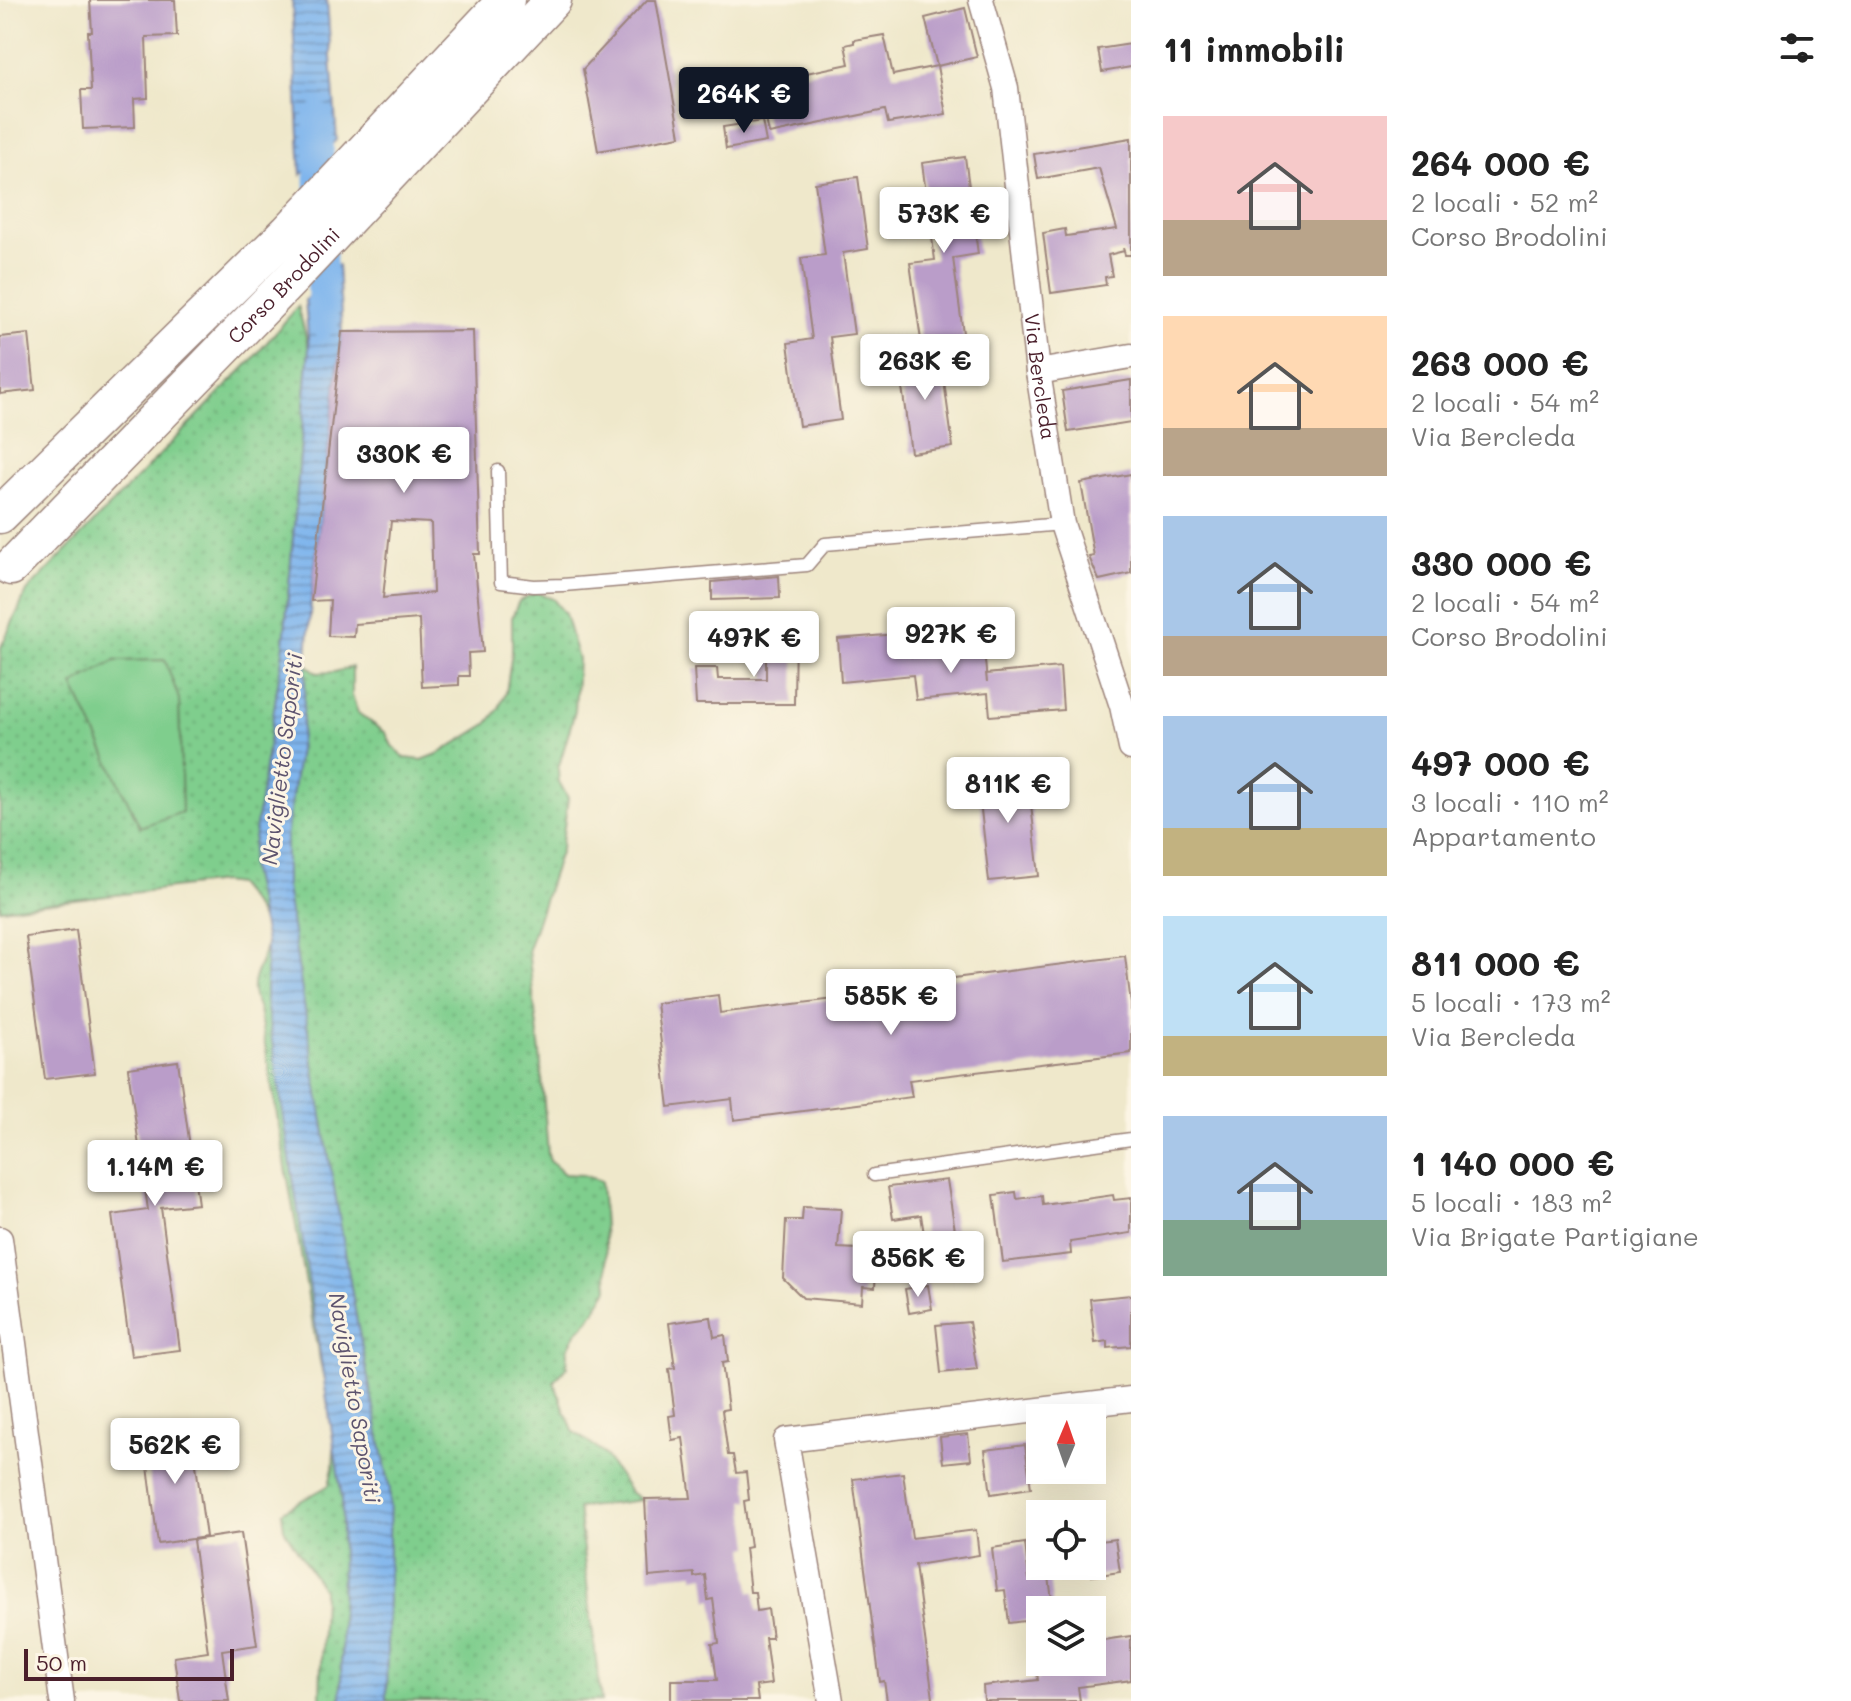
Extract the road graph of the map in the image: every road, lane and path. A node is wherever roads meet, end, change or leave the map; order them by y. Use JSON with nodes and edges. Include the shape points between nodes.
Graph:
{"nodes":[{"id":1,"x":506,"y":0,"type":"edge"},
{"id":2,"x":553,"y":0,"type":"edge"},
{"id":3,"x":981,"y":0,"type":"edge"},
{"id":4,"x":1131,"y":356,"type":"edge"},
{"id":5,"x":1038,"y":372,"type":"junction"},
{"id":6,"x":498,"y":471,"type":"dead end"},
{"id":7,"x":0,"y":515,"type":"edge"},
{"id":8,"x":1062,"y":524,"type":"junction"},
{"id":9,"x":4,"y":565,"type":"edge"},
{"id":10,"x":1131,"y":748,"type":"edge"},
{"id":11,"x":1131,"y":1139,"type":"edge"},
{"id":12,"x":874,"y":1175,"type":"dead end"},
{"id":13,"x":0,"y":1239,"type":"edge"},
{"id":14,"x":1131,"y":1399,"type":"edge"},
{"id":15,"x":62,"y":1701,"type":"edge"},
{"id":16,"x":831,"y":1701,"type":"edge"}],
"edges":[{"from":1,"to":7,"type":"main road","name":"Corso Brodolini","via":[[294,225]]},
{"from":2,"to":9,"type":"main road","name":"Corso Brodolini","via":[[294,276]]},
{"from":3,"to":5,"type":"street","name":"Via Bercleda","via":[[1006,88]]},
{"from":4,"to":5,"type":"street"},
{"from":5,"to":8,"type":"street","name":"Via Bercleda"},
{"from":6,"to":8,"type":"lane","via":[[501,582],[534,586],[807,565],[825,544]]},
{"from":8,"to":10,"type":"street","name":"Via Bercleda"},
{"from":11,"to":12,"type":"lane"},
{"from":13,"to":15,"type":"street"},
{"from":14,"to":16,"type":"street","via":[[786,1440]]}]}
